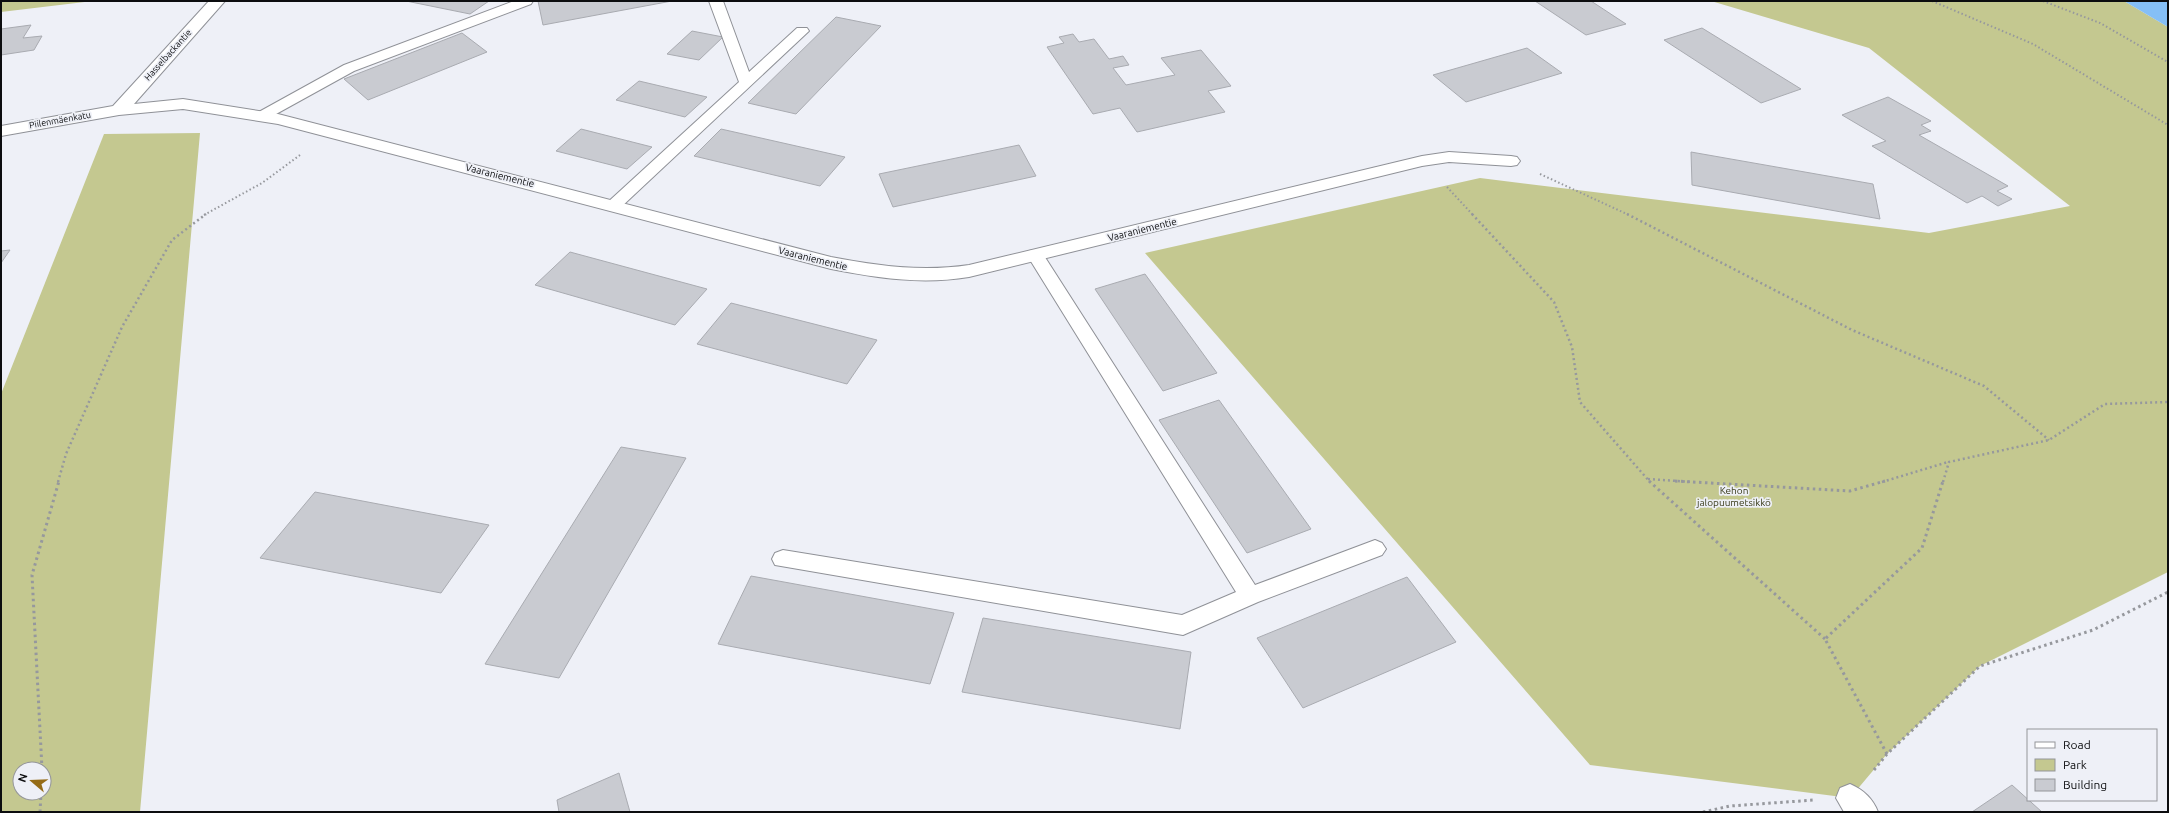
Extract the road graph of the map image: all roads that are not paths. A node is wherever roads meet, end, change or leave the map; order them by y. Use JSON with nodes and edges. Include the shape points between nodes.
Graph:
{"nodes":[{"id":1,"x":217,"y":1,"type":"edge"},
{"id":2,"x":526,"y":1,"type":"edge"},
{"id":3,"x":716,"y":1,"type":"edge"},
{"id":4,"x":802,"y":31,"type":"dead end"},
{"id":5,"x":746,"y":83,"type":"junction"},
{"id":6,"x":119,"y":110,"type":"junction"},
{"id":7,"x":262,"y":116,"type":"junction"},
{"id":8,"x":1,"y":131,"type":"edge"},
{"id":9,"x":1511,"y":161,"type":"road end"},
{"id":10,"x":614,"y":205,"type":"junction"},
{"id":11,"x":1035,"y":255,"type":"junction"},
{"id":12,"x":1375,"y":549,"type":"dead end"},
{"id":13,"x":783,"y":559,"type":"dead end"},
{"id":14,"x":1250,"y":596,"type":"junction"}],
"edges":[{"from":1,"to":6,"type":"street","name":"Hasselbackantie"},
{"from":2,"to":7,"type":"lane","via":[[349,68]]},
{"from":3,"to":5,"type":"lane"},
{"from":4,"to":5,"type":"lane"},
{"from":5,"to":10,"type":"lane"},
{"from":6,"to":7,"type":"street","name":"Vaaraniementie","via":[[183,104]]},
{"from":6,"to":8,"type":"street","name":"Piilenmäenkatu"},
{"from":7,"to":10,"type":"street","name":"Vaaraniementie"},
{"from":9,"to":11,"type":"street","name":"Vaaraniementie","via":[[1449,157],[1422,160]]},
{"from":10,"to":11,"type":"street","name":"Vaaraniementie","via":[[831,263],[878,272],[942,275]]},
{"from":11,"to":14,"type":"lane"},
{"from":12,"to":14,"type":"lane"},
{"from":13,"to":14,"type":"lane","via":[[1183,625]]}]}
